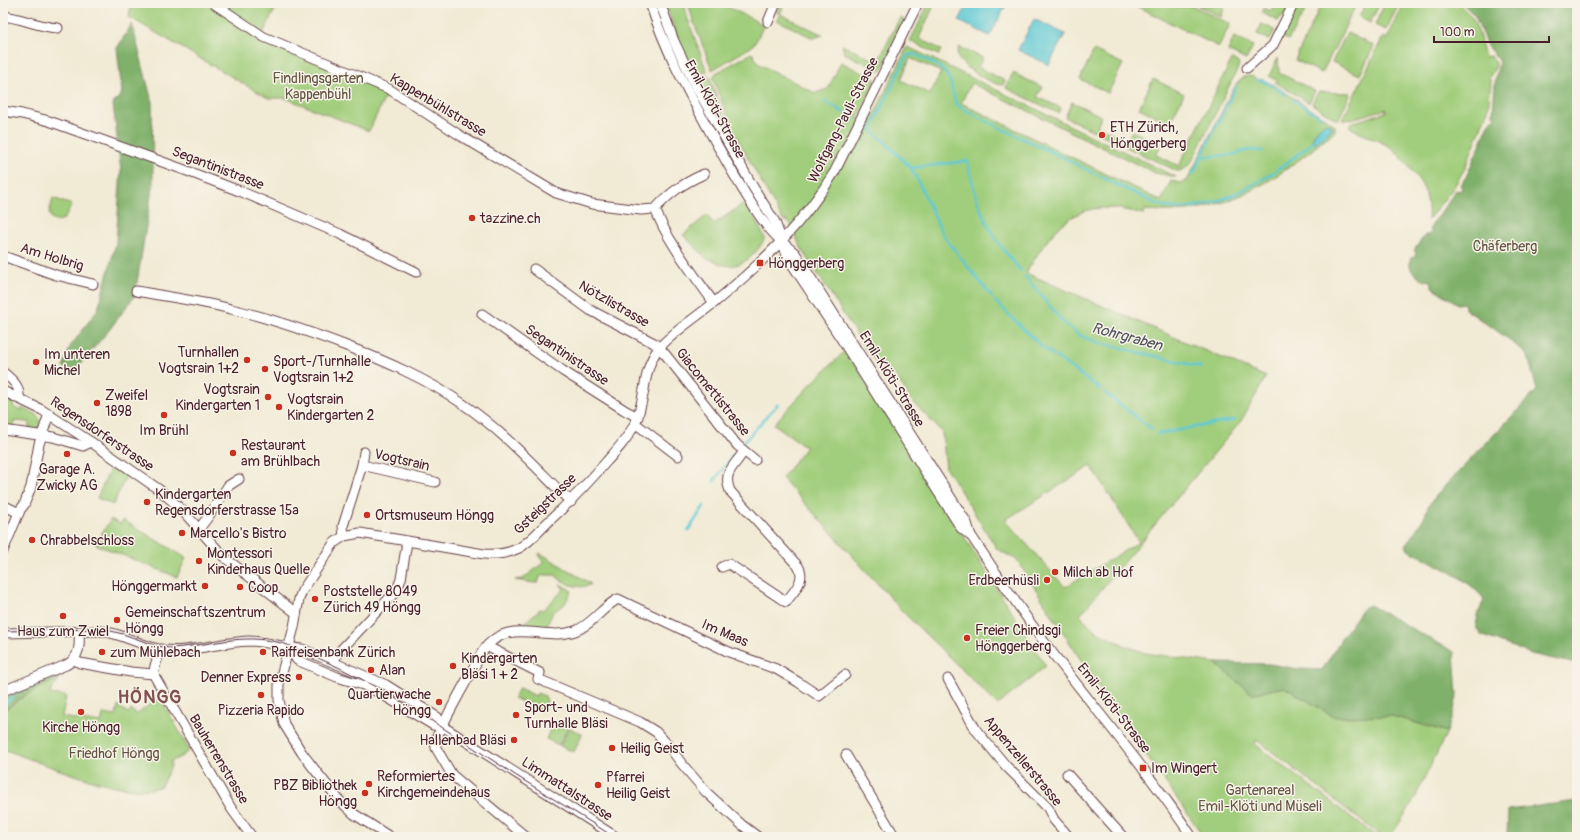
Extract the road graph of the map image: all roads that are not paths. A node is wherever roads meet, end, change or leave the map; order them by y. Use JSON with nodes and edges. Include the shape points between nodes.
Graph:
{"nodes":[{"id":1,"x":213,"y":3,"type":"edge"},
{"id":2,"x":650,"y":3,"type":"edge"},
{"id":3,"x":660,"y":3,"type":"edge"},
{"id":4,"x":776,"y":3,"type":"edge"},
{"id":5,"x":918,"y":3,"type":"edge"},
{"id":6,"x":1294,"y":3,"type":"edge"},
{"id":7,"x":3,"y":16,"type":"edge"},
{"id":8,"x":768,"y":22,"type":"dead end"},
{"id":9,"x":58,"y":28,"type":"dead end"},
{"id":10,"x":1247,"y":68,"type":"dead end"},
{"id":11,"x":3,"y":111,"type":"edge"},
{"id":12,"x":704,"y":174,"type":"dead end"},
{"id":13,"x":655,"y":209,"type":"junction"},
{"id":14,"x":781,"y":242,"type":"junction"},
{"id":15,"x":3,"y":256,"type":"edge"},
{"id":16,"x":534,"y":269,"type":"dead end"},
{"id":17,"x":416,"y":272,"type":"dead end"},
{"id":18,"x":93,"y":284,"type":"dead end"},
{"id":19,"x":136,"y":291,"type":"dead end"},
{"id":20,"x":714,"y":303,"type":"junction"},
{"id":21,"x":482,"y":314,"type":"dead end"},
{"id":22,"x":659,"y":348,"type":"junction"},
{"id":23,"x":3,"y":372,"type":"edge"},
{"id":24,"x":3,"y":391,"type":"edge"},
{"id":25,"x":19,"y":399,"type":"junction"},
{"id":26,"x":49,"y":414,"type":"junction"},
{"id":27,"x":637,"y":420,"type":"junction"},
{"id":28,"x":3,"y":430,"type":"edge"},
{"id":29,"x":42,"y":435,"type":"junction"},
{"id":30,"x":91,"y":442,"type":"junction"},
{"id":31,"x":744,"y":451,"type":"junction"},
{"id":32,"x":364,"y":452,"type":"dead end"},
{"id":33,"x":678,"y":456,"type":"dead end"},
{"id":34,"x":755,"y":460,"type":"dead end"},
{"id":35,"x":362,"y":465,"type":"junction"},
{"id":36,"x":239,"y":479,"type":"dead end"},
{"id":37,"x":435,"y":482,"type":"dead end"},
{"id":38,"x":571,"y":502,"type":"junction"},
{"id":39,"x":3,"y":505,"type":"edge"},
{"id":40,"x":19,"y":513,"type":"junction"},
{"id":41,"x":199,"y":528,"type":"junction"},
{"id":42,"x":344,"y":536,"type":"junction"},
{"id":43,"x":407,"y":542,"type":"junction"},
{"id":44,"x":3,"y":551,"type":"edge"},
{"id":45,"x":722,"y":567,"type":"dead end"},
{"id":46,"x":296,"y":612,"type":"junction"},
{"id":47,"x":79,"y":631,"type":"junction"},
{"id":48,"x":3,"y":633,"type":"edge"},
{"id":49,"x":488,"y":645,"type":"junction"},
{"id":50,"x":289,"y":648,"type":"junction"},
{"id":51,"x":161,"y":649,"type":"junction"},
{"id":52,"x":74,"y":660,"type":"junction"},
{"id":53,"x":333,"y":662,"type":"junction"},
{"id":54,"x":154,"y":674,"type":"junction"},
{"id":55,"x":845,"y":675,"type":"dead end"},
{"id":56,"x":948,"y":679,"type":"dead end"},
{"id":57,"x":366,"y":682,"type":"junction"},
{"id":58,"x":3,"y":691,"type":"edge"},
{"id":59,"x":442,"y":726,"type":"junction"},
{"id":60,"x":846,"y":754,"type":"dead end"},
{"id":61,"x":1067,"y":774,"type":"dead end"},
{"id":62,"x":252,"y":837,"type":"edge"},
{"id":63,"x":390,"y":837,"type":"edge"},
{"id":64,"x":526,"y":837,"type":"edge"},
{"id":65,"x":616,"y":837,"type":"edge"},
{"id":66,"x":758,"y":837,"type":"edge"},
{"id":67,"x":895,"y":837,"type":"edge"},
{"id":68,"x":1069,"y":837,"type":"edge"},
{"id":69,"x":1122,"y":837,"type":"edge"},
{"id":70,"x":1192,"y":837,"type":"edge"}],
"edges":[{"from":1,"to":13,"type":"street","name":"Kappenbühlstrasse","via":[[264,37],[390,89],[461,136],[556,193],[592,204],[642,210]]},
{"from":2,"to":14,"type":"street","name":"Emil-Klöti-Strasse","via":[[667,51],[687,91],[756,211]]},
{"from":3,"to":14,"type":"street","name":"Emil-Klöti-Strasse","via":[[674,42],[695,85],[775,222]]},
{"from":4,"to":8,"type":"street"},
{"from":5,"to":14,"type":"street","name":"Wolfgang-Pauli-Strasse","via":[[835,172],[816,202]]},
{"from":6,"to":10,"type":"street","via":[[1273,45]]},
{"from":7,"to":9,"type":"street"},
{"from":11,"to":17,"type":"street","name":"Segantinistrasse","via":[[49,121],[271,204],[340,234]]},
{"from":12,"to":13,"type":"street","via":[[674,190]]},
{"from":13,"to":20,"type":"street","via":[[661,226]]},
{"from":14,"to":20,"type":"street","name":"Gsteigstrasse"},
{"from":14,"to":70,"type":"street","name":"Emil-Klöti-Strasse","via":[[788,258],[961,528],[972,538],[1024,614],[1143,768]]},
{"from":15,"to":18,"type":"street","name":"Am Holbrig","via":[[56,275]]},
{"from":16,"to":22,"type":"street","name":"Nötzlistrasse","via":[[590,310]]},
{"from":19,"to":38,"type":"street","via":[[260,316],[309,332],[406,372],[456,400],[486,422],[512,443]]},
{"from":20,"to":22,"type":"street","name":"Gsteigstrasse"},
{"from":21,"to":27,"type":"street","name":"Segantinistrasse"},
{"from":22,"to":27,"type":"street","name":"Gsteigstrasse","via":[[648,370]]},
{"from":22,"to":31,"type":"street","name":"Giacomettistrasse"},
{"from":23,"to":25,"type":"street","via":[[17,384],[20,391]]},
{"from":24,"to":25,"type":"street","name":"Regensdorferstrasse"},
{"from":25,"to":26,"type":"street","name":"Regensdorferstrasse"},
{"from":26,"to":29,"type":"street"},
{"from":26,"to":30,"type":"street","name":"Regensdorferstrasse"},
{"from":27,"to":33,"type":"street","name":"Segantinistrasse"},
{"from":27,"to":38,"type":"street","name":"Gsteigstrasse","via":[[618,448]]},
{"from":28,"to":29,"type":"street"},
{"from":29,"to":30,"type":"street","via":[[83,446]]},
{"from":29,"to":40,"type":"street","via":[[31,487]]},
{"from":30,"to":41,"type":"street","name":"Regensdorferstrasse","via":[[161,491]]},
{"from":31,"to":34,"type":"street"},
{"from":31,"to":45,"type":"street","name":"Giacomettistrasse","via":[[728,471],[730,491],[798,566],[802,578],[786,602],[729,564]]},
{"from":32,"to":35,"type":"street","name":"Vogtsrain"},
{"from":35,"to":37,"type":"street","name":"Vogtsrain"},
{"from":35,"to":42,"type":"street","name":"Vogtsrain","via":[[343,526]]},
{"from":36,"to":41,"type":"street","via":[[228,486]]},
{"from":38,"to":43,"type":"street","name":"Gsteigstrasse","via":[[528,541],[505,554],[484,554]]},
{"from":39,"to":40,"type":"street"},
{"from":40,"to":44,"type":"street"},
{"from":41,"to":46,"type":"street","name":"Regensdorferstrasse","via":[[224,557]]},
{"from":42,"to":43,"type":"street","name":"Gsteigstrasse","via":[[360,534]]},
{"from":42,"to":46,"type":"street","via":[[334,543],[302,591]]},
{"from":43,"to":53,"type":"street","via":[[397,590],[338,653]]},
{"from":46,"to":50,"type":"street"},
{"from":47,"to":48,"type":"street"},
{"from":47,"to":51,"type":"street","via":[[109,632]]},
{"from":47,"to":52,"type":"street","via":[[78,655]]},
{"from":49,"to":55,"type":"street","name":"Im Maas","via":[[500,636],[511,633],[556,634],[574,631],[582,628],[618,599],[729,652],[776,669],[819,696]]},
{"from":49,"to":59,"type":"street"},
{"from":49,"to":66,"type":"street","via":[[540,673],[538,679],[650,728],[661,736],[692,776],[721,806]]},
{"from":50,"to":51,"type":"street","via":[[274,643],[249,641],[177,650]]},
{"from":50,"to":53,"type":"street","via":[[302,649]]},
{"from":50,"to":57,"type":"street","via":[[297,660],[337,677]]},
{"from":50,"to":63,"type":"street","via":[[279,684],[280,709],[284,724],[339,800],[354,814]]},
{"from":51,"to":54,"type":"street"},
{"from":52,"to":54,"type":"street","via":[[80,664]]},
{"from":52,"to":58,"type":"street"},
{"from":53,"to":57,"type":"street"},
{"from":54,"to":62,"type":"street","name":"Bauherrenstrasse","via":[[231,808]]},
{"from":56,"to":68,"type":"street","name":"Appenzellerstrasse","via":[[976,730],[1006,766],[1048,808],[1054,820]]},
{"from":57,"to":59,"type":"street","name":"Limmattalstrasse","via":[[433,725]]},
{"from":59,"to":64,"type":"street","via":[[435,741],[436,748],[452,775]]},
{"from":59,"to":65,"type":"street","name":"Limmattalstrasse"},
{"from":60,"to":67,"type":"street"},
{"from":61,"to":69,"type":"street"}]}
